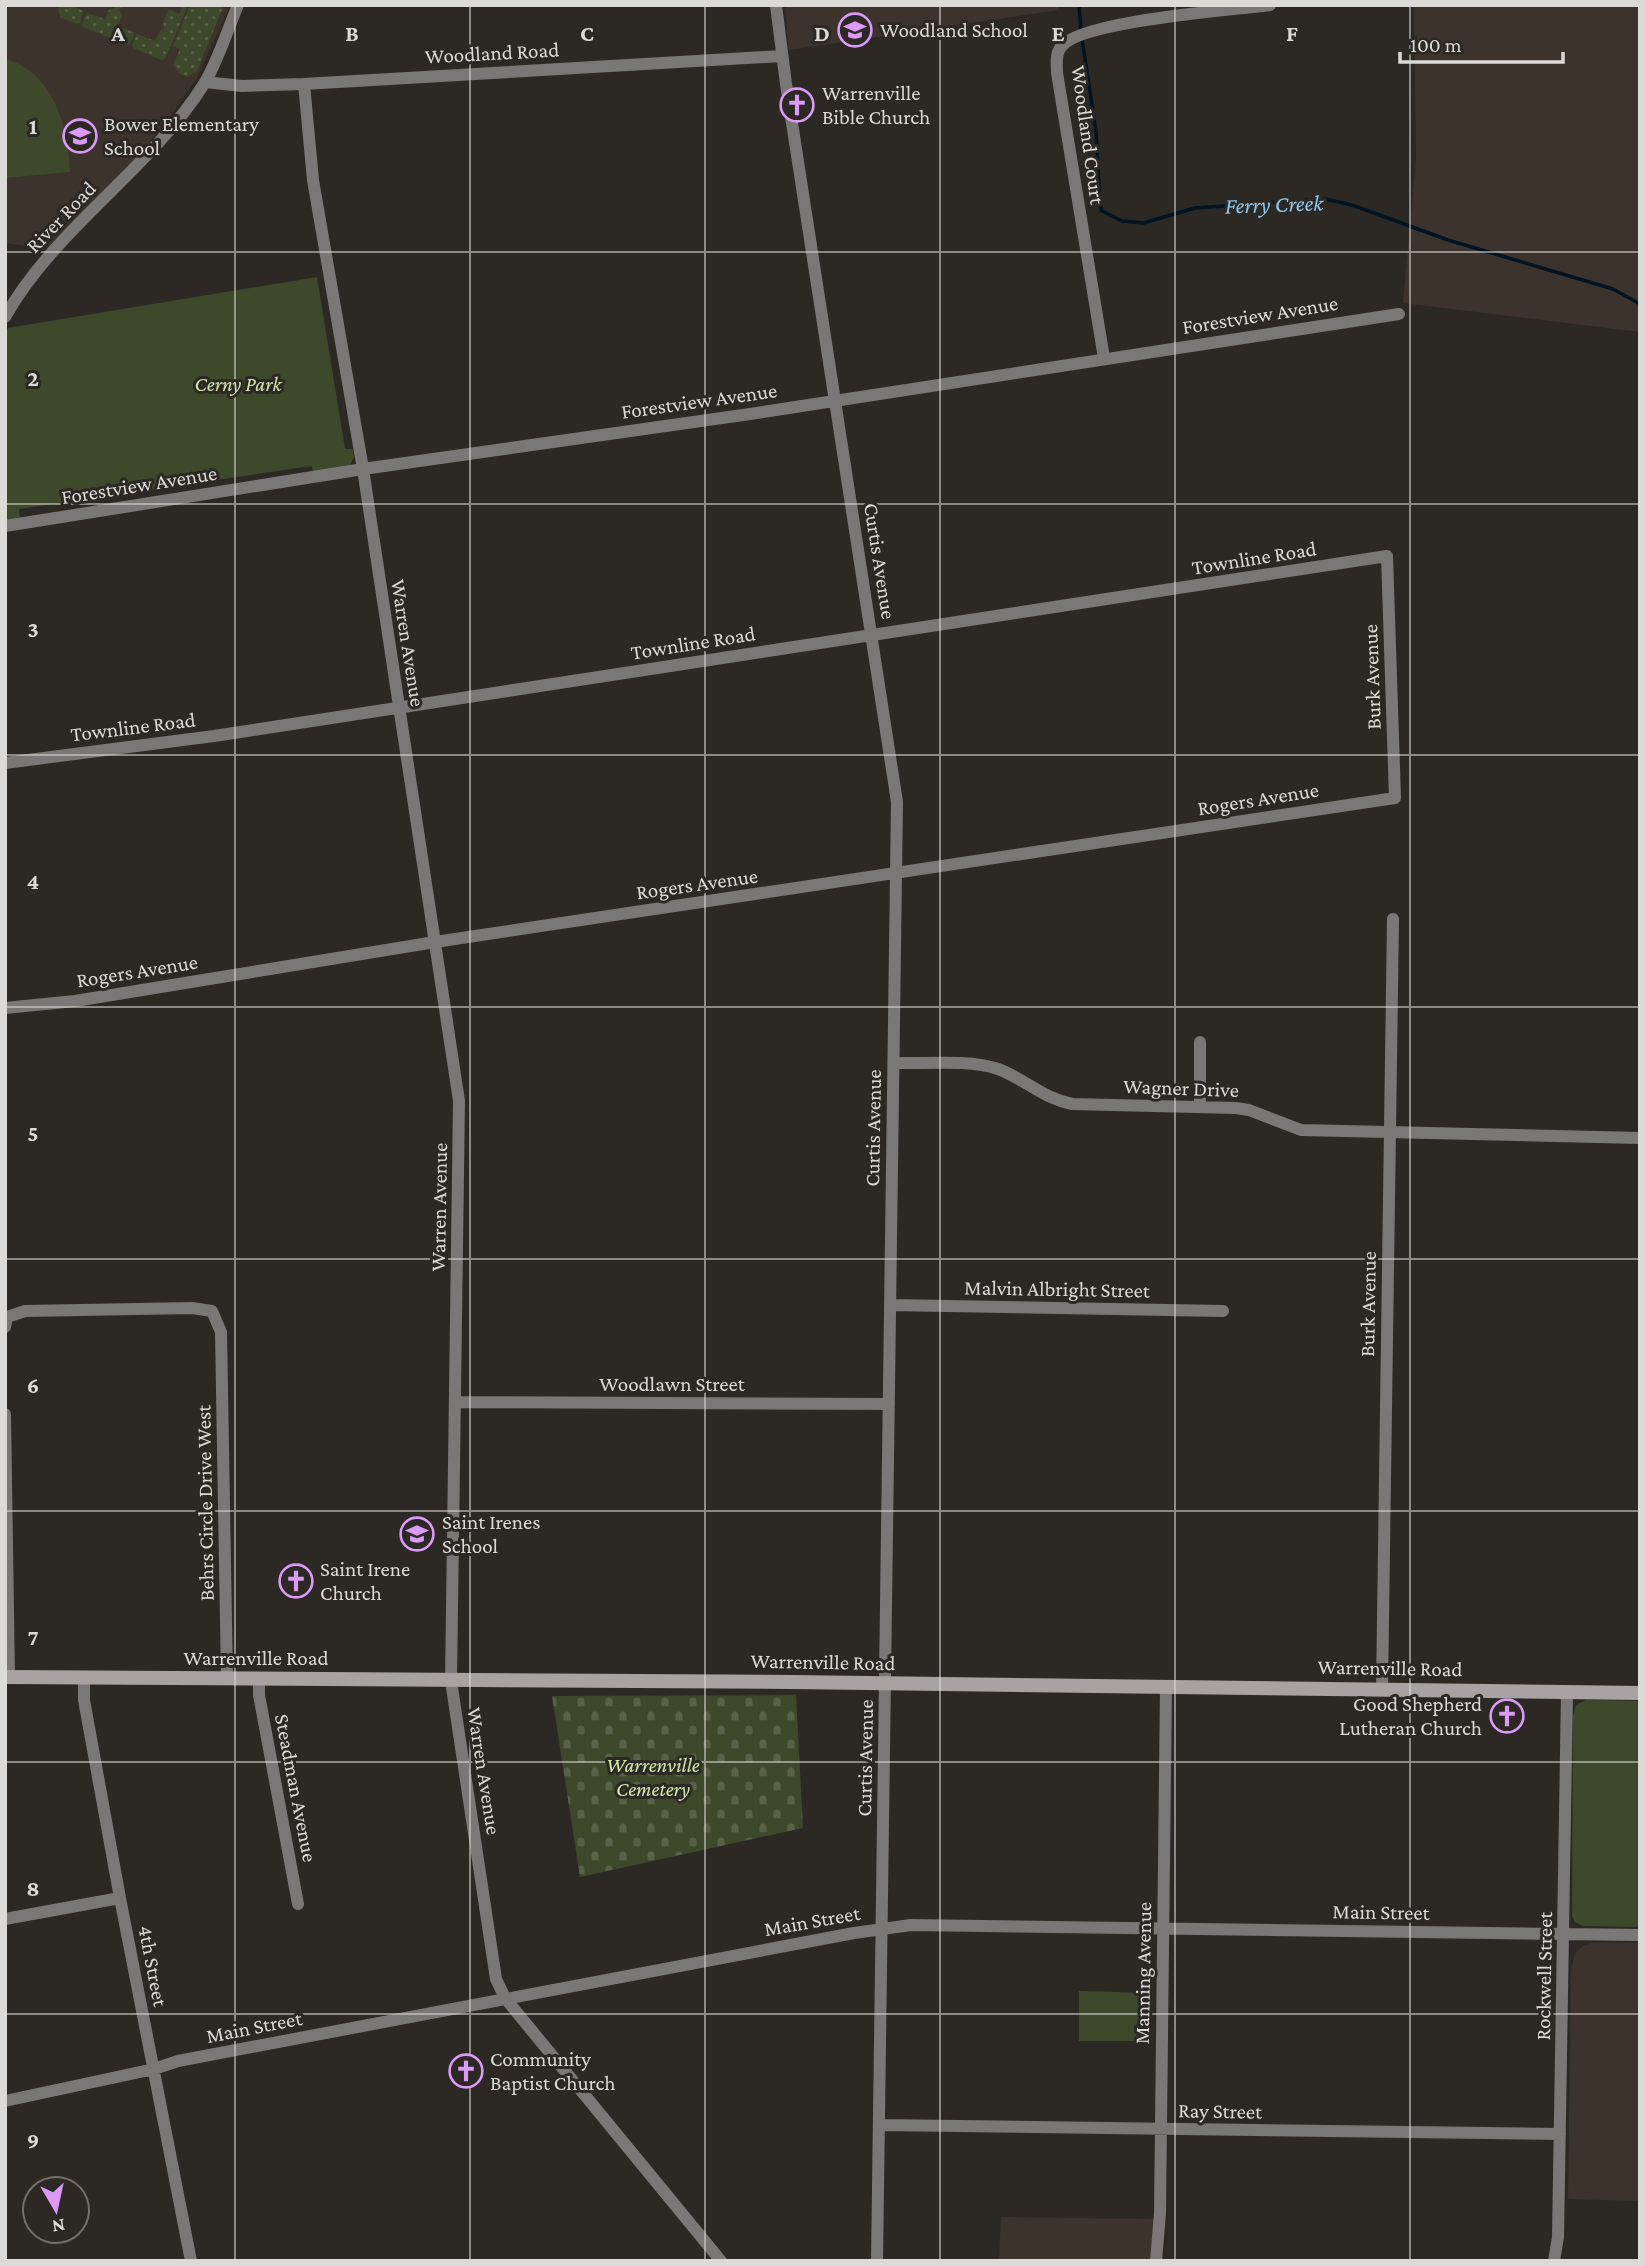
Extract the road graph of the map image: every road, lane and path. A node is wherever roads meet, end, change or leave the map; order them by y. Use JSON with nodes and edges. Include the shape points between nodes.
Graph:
{"nodes":[{"id":1,"x":237,"y":5,"type":"edge"},
{"id":2,"x":776,"y":5,"type":"edge"},
{"id":3,"x":1270,"y":5,"type":"edge"},
{"id":4,"x":782,"y":55,"type":"junction"},
{"id":5,"x":205,"y":82,"type":"junction"},
{"id":6,"x":304,"y":84,"type":"junction"},
{"id":7,"x":1399,"y":314,"type":"dead end"},
{"id":8,"x":5,"y":317,"type":"edge"},
{"id":9,"x":1104,"y":358,"type":"junction"},
{"id":10,"x":834,"y":400,"type":"junction"},
{"id":11,"x":363,"y":469,"type":"junction"},
{"id":12,"x":5,"y":526,"type":"edge"},
{"id":13,"x":1387,"y":556,"type":"joint"},
{"id":14,"x":873,"y":636,"type":"junction"},
{"id":15,"x":398,"y":708,"type":"junction"},
{"id":16,"x":5,"y":764,"type":"edge"},
{"id":17,"x":1395,"y":797,"type":"joint"},
{"id":18,"x":897,"y":874,"type":"junction"},
{"id":19,"x":1393,"y":919,"type":"dead end"},
{"id":20,"x":435,"y":942,"type":"junction"},
{"id":21,"x":5,"y":1008,"type":"edge"},
{"id":22,"x":1200,"y":1042,"type":"dead end"},
{"id":23,"x":894,"y":1063,"type":"junction"},
{"id":24,"x":1199,"y":1107,"type":"junction"},
{"id":25,"x":1390,"y":1133,"type":"junction"},
{"id":26,"x":1640,"y":1138,"type":"edge"},
{"id":27,"x":890,"y":1305,"type":"junction"},
{"id":28,"x":1223,"y":1311,"type":"dead end"},
{"id":29,"x":5,"y":1327,"type":"edge"},
{"id":30,"x":455,"y":1402,"type":"junction"},
{"id":31,"x":889,"y":1404,"type":"junction"},
{"id":32,"x":5,"y":1414,"type":"edge"},
{"id":33,"x":7,"y":1677,"type":"edge"},
{"id":34,"x":84,"y":1678,"type":"junction"},
{"id":35,"x":227,"y":1679,"type":"junction"},
{"id":36,"x":259,"y":1679,"type":"junction"},
{"id":37,"x":451,"y":1681,"type":"junction"},
{"id":38,"x":884,"y":1683,"type":"junction"},
{"id":39,"x":1166,"y":1686,"type":"junction"},
{"id":40,"x":1382,"y":1689,"type":"junction"},
{"id":41,"x":1567,"y":1692,"type":"junction"},
{"id":42,"x":1640,"y":1693,"type":"edge"},
{"id":43,"x":120,"y":1898,"type":"junction"},
{"id":44,"x":298,"y":1904,"type":"dead end"},
{"id":45,"x":5,"y":1919,"type":"edge"},
{"id":46,"x":1162,"y":1928,"type":"junction"},
{"id":47,"x":882,"y":1929,"type":"junction"},
{"id":48,"x":1564,"y":1933,"type":"junction"},
{"id":49,"x":1640,"y":1935,"type":"edge"},
{"id":50,"x":505,"y":1998,"type":"junction"},
{"id":51,"x":153,"y":2069,"type":"junction"},
{"id":52,"x":5,"y":2101,"type":"edge"},
{"id":53,"x":879,"y":2125,"type":"junction"},
{"id":54,"x":1161,"y":2129,"type":"junction"},
{"id":55,"x":1560,"y":2134,"type":"junction"},
{"id":56,"x":191,"y":2261,"type":"edge"},
{"id":57,"x":722,"y":2261,"type":"edge"},
{"id":58,"x":877,"y":2261,"type":"edge"},
{"id":59,"x":1156,"y":2261,"type":"edge"},
{"id":60,"x":1555,"y":2261,"type":"edge"}],
"edges":[{"from":1,"to":5,"type":"street","name":"River Road"},
{"from":2,"to":4,"type":"street","name":"Curtis Avenue"},
{"from":3,"to":9,"type":"street","name":"Woodland Court","via":[[1087,32],[1073,36],[1058,50],[1057,73]]},
{"from":4,"to":6,"type":"street","name":"Woodland Road"},
{"from":4,"to":10,"type":"street","name":"Curtis Avenue"},
{"from":5,"to":6,"type":"street","name":"Woodland Road"},
{"from":5,"to":8,"type":"street","name":"River Road","via":[[158,144],[36,271]]},
{"from":6,"to":11,"type":"street","name":"Warren Avenue","via":[[313,180]]},
{"from":7,"to":9,"type":"street","name":"Forestview Avenue"},
{"from":9,"to":10,"type":"street","name":"Forestview Avenue"},
{"from":10,"to":11,"type":"street","name":"Forestview Avenue"},
{"from":10,"to":14,"type":"street","name":"Curtis Avenue"},
{"from":11,"to":12,"type":"street","name":"Forestview Avenue"},
{"from":11,"to":15,"type":"street","name":"Warren Avenue"},
{"from":13,"to":14,"type":"street","name":"Townline Road"},
{"from":13,"to":17,"type":"street","name":"Burk Avenue"},
{"from":14,"to":15,"type":"street","name":"Townline Road"},
{"from":14,"to":18,"type":"street","name":"Curtis Avenue","via":[[897,802]]},
{"from":15,"to":16,"type":"street","name":"Townline Road"},
{"from":15,"to":20,"type":"street","name":"Warren Avenue"},
{"from":17,"to":18,"type":"street","name":"Rogers Avenue"},
{"from":18,"to":20,"type":"street","name":"Rogers Avenue"},
{"from":18,"to":23,"type":"street","name":"Curtis Avenue"},
{"from":19,"to":25,"type":"street","name":"Burk Avenue"},
{"from":20,"to":21,"type":"street","name":"Rogers Avenue","via":[[75,1001]]},
{"from":20,"to":30,"type":"street","name":"Warren Avenue","via":[[459,1101]]},
{"from":22,"to":24,"type":"street"},
{"from":23,"to":24,"type":"street","name":"Wagner Drive","via":[[986,1066],[1050,1099],[1072,1104]]},
{"from":23,"to":27,"type":"street","name":"Curtis Avenue"},
{"from":24,"to":25,"type":"street","name":"Wagner Drive","via":[[1249,1110],[1301,1130]]},
{"from":25,"to":26,"type":"street","name":"Wagner Drive"},
{"from":25,"to":40,"type":"street","name":"Burk Avenue"},
{"from":27,"to":28,"type":"street","name":"Malvin Albright Street"},
{"from":27,"to":31,"type":"street","name":"Curtis Avenue"},
{"from":29,"to":35,"type":"street","name":"Behrs Circle Drive West","via":[[7,1317],[25,1311],[212,1311],[220,1327]]},
{"from":30,"to":31,"type":"street","name":"Woodlawn Street"},
{"from":30,"to":37,"type":"street","name":"Warren Avenue"},
{"from":31,"to":38,"type":"street","name":"Curtis Avenue"},
{"from":32,"to":33,"type":"street"},
{"from":33,"to":34,"type":"main road","name":"Warrenville Road"},
{"from":34,"to":35,"type":"main road","name":"Warrenville Road"},
{"from":34,"to":43,"type":"street","name":"4th Street","via":[[84,1700]]},
{"from":35,"to":36,"type":"main road","name":"Warrenville Road"},
{"from":36,"to":37,"type":"main road","name":"Warrenville Road"},
{"from":36,"to":44,"type":"street","name":"Steadman Avenue"},
{"from":37,"to":38,"type":"main road","name":"Warrenville Road"},
{"from":37,"to":50,"type":"street","name":"Warren Avenue","via":[[496,1979]]},
{"from":38,"to":39,"type":"main road","name":"Warrenville Road"},
{"from":38,"to":47,"type":"street","name":"Curtis Avenue"},
{"from":39,"to":40,"type":"main road","name":"Warrenville Road"},
{"from":39,"to":46,"type":"street","name":"Manning Avenue"},
{"from":40,"to":41,"type":"main road","name":"Warrenville Road"},
{"from":41,"to":42,"type":"main road","name":"Warrenville Road"},
{"from":41,"to":48,"type":"street","name":"Rockwell Street"},
{"from":43,"to":45,"type":"street"},
{"from":43,"to":51,"type":"street","name":"4th Street"},
{"from":46,"to":47,"type":"street","name":"Main Street","via":[[911,1925]]},
{"from":46,"to":48,"type":"street","name":"Main Street"},
{"from":46,"to":54,"type":"street","name":"Manning Avenue"},
{"from":47,"to":50,"type":"street","name":"Main Street"},
{"from":47,"to":53,"type":"street","name":"Curtis Avenue"},
{"from":48,"to":49,"type":"street","name":"Main Street"},
{"from":48,"to":55,"type":"street","name":"Rockwell Street"},
{"from":50,"to":51,"type":"street","name":"Main Street"},
{"from":50,"to":57,"type":"street","name":"Warren Avenue"},
{"from":51,"to":52,"type":"street","name":"Main Street"},
{"from":51,"to":56,"type":"street","name":"4th Street"},
{"from":53,"to":54,"type":"street","name":"Ray Street"},
{"from":53,"to":58,"type":"street","name":"Curtis Avenue"},
{"from":54,"to":55,"type":"street","name":"Ray Street"},
{"from":54,"to":59,"type":"street","name":"Manning Avenue"},
{"from":55,"to":60,"type":"street","name":"Rockwell Street"}]}
